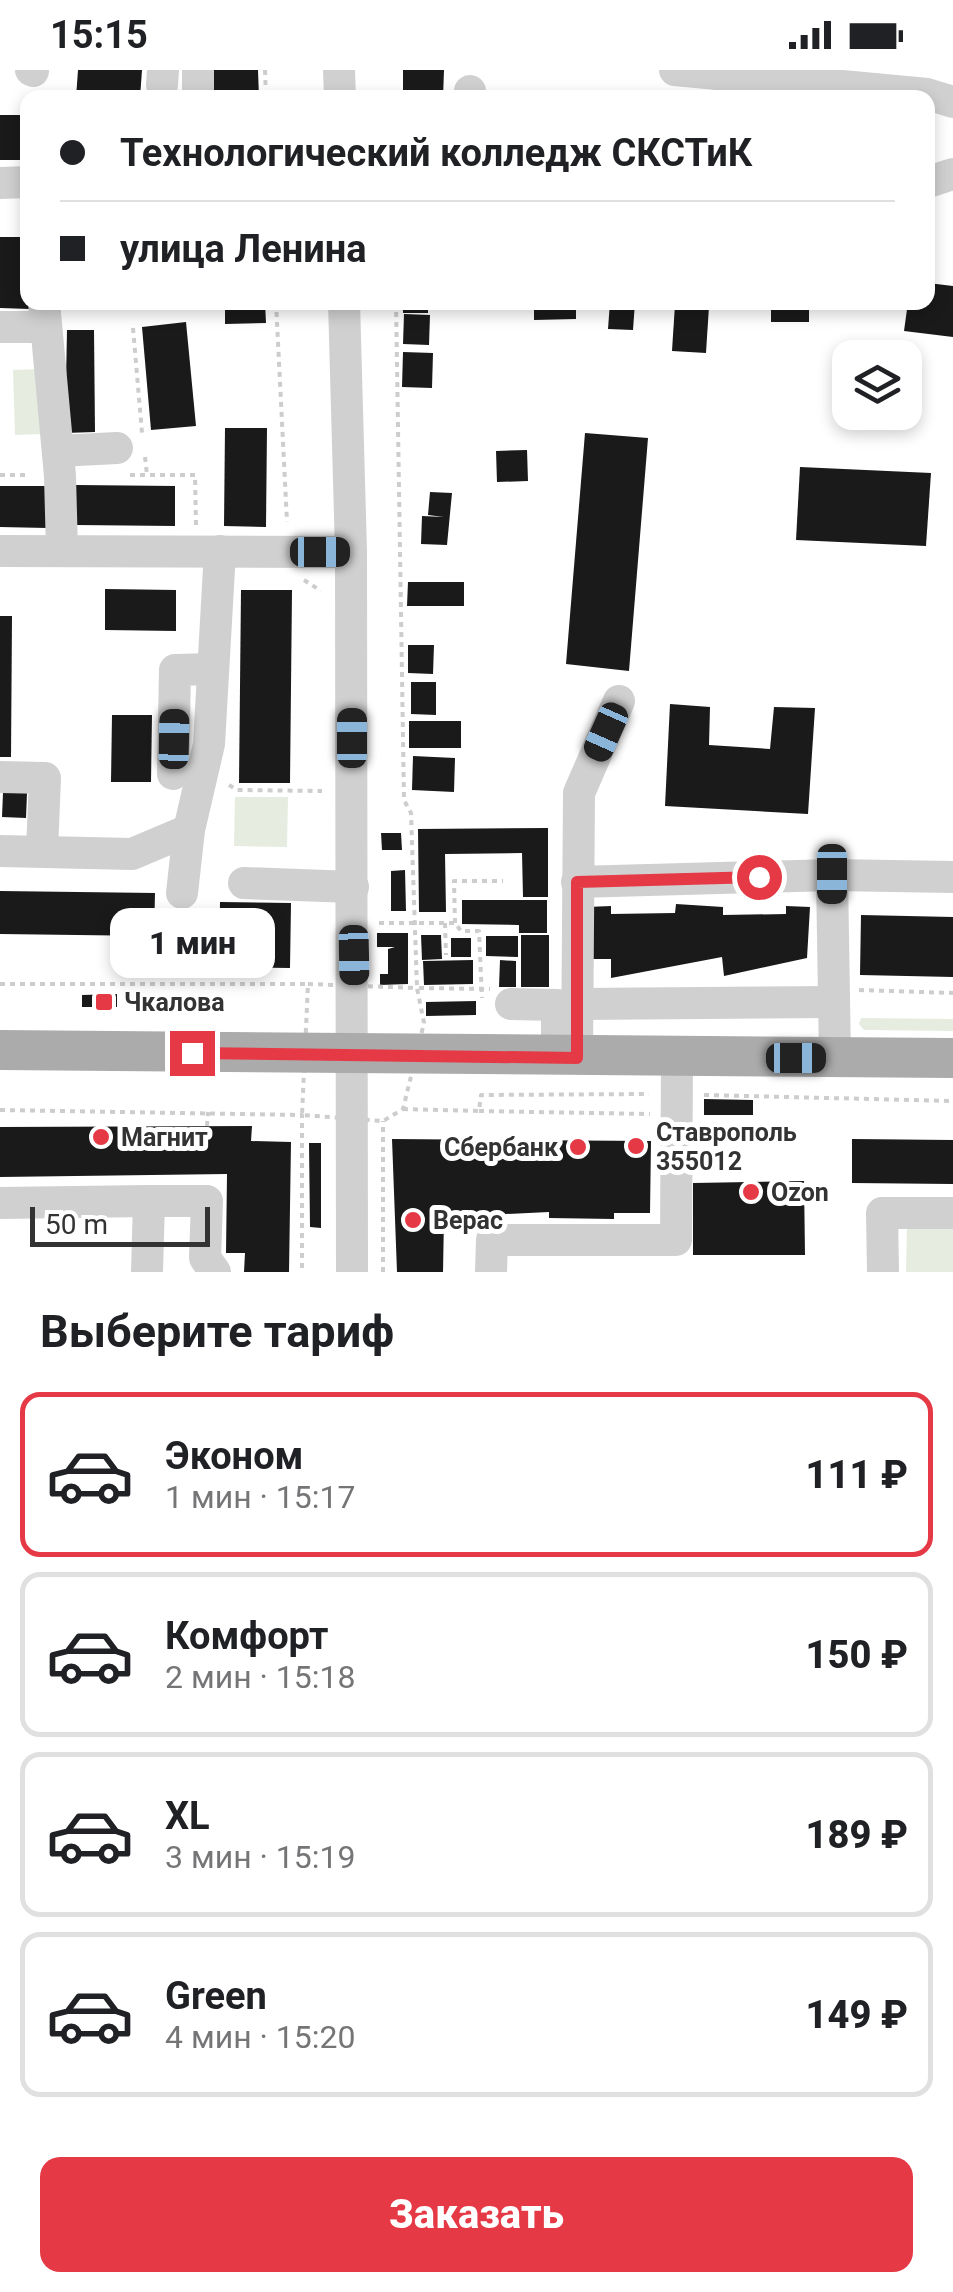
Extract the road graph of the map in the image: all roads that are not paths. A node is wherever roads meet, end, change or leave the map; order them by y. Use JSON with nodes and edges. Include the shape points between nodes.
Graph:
{"nodes":[{"id":1,"x":675,"y":70,"type":"edge"},
{"id":2,"x":885,"y":90,"type":"edge"},
{"id":3,"x":344,"y":310,"type":"edge"},
{"id":4,"x":45,"y":314,"type":"edge"},
{"id":5,"x":0,"y":327,"type":"edge"},
{"id":6,"x":117,"y":462,"type":"road end"},
{"id":7,"x":59,"y":463,"type":"junction"},
{"id":8,"x":0,"y":551,"type":"edge"},
{"id":9,"x":62,"y":551,"type":"junction"},
{"id":10,"x":208,"y":552,"type":"junction"},
{"id":11,"x":351,"y":552,"type":"junction"},
{"id":12,"x":620,"y":700,"type":"dead end"},
{"id":13,"x":0,"y":777,"type":"edge"},
{"id":14,"x":189,"y":830,"type":"junction"},
{"id":15,"x":0,"y":851,"type":"edge"},
{"id":16,"x":42,"y":851,"type":"junction"},
{"id":17,"x":832,"y":874,"type":"junction"},
{"id":18,"x":953,"y":877,"type":"edge"},
{"id":19,"x":577,"y":882,"type":"junction"},
{"id":20,"x":244,"y":884,"type":"dead end"},
{"id":21,"x":353,"y":888,"type":"junction"},
{"id":22,"x":182,"y":893,"type":"dead end"},
{"id":23,"x":833,"y":996,"type":"junction"},
{"id":24,"x":494,"y":997,"type":"road end"},
{"id":25,"x":578,"y":1004,"type":"junction"},
{"id":26,"x":0,"y":1050,"type":"edge"},
{"id":27,"x":356,"y":1055,"type":"junction"},
{"id":28,"x":567,"y":1057,"type":"junction"},
{"id":29,"x":835,"y":1058,"type":"junction"},
{"id":30,"x":953,"y":1058,"type":"edge"},
{"id":31,"x":677,"y":1076,"type":"junction"},
{"id":32,"x":149,"y":1201,"type":"junction"},
{"id":33,"x":0,"y":1203,"type":"edge"},
{"id":34,"x":953,"y":1213,"type":"edge"},
{"id":35,"x":147,"y":1272,"type":"edge"},
{"id":36,"x":214,"y":1272,"type":"edge"},
{"id":37,"x":352,"y":1272,"type":"edge"},
{"id":38,"x":492,"y":1272,"type":"edge"},
{"id":39,"x":883,"y":1272,"type":"edge"}],
"edges":[{"from":1,"to":2,"type":"street"},
{"from":3,"to":11,"type":"street"},
{"from":4,"to":5,"type":"street"},
{"from":4,"to":7,"type":"street"},
{"from":6,"to":7,"type":"street"},
{"from":7,"to":9,"type":"street"},
{"from":8,"to":9,"type":"street"},
{"from":9,"to":10,"type":"street"},
{"from":10,"to":11,"type":"street"},
{"from":10,"to":14,"type":"street","via":[[209,744],[188,772]]},
{"from":11,"to":21,"type":"street"},
{"from":12,"to":19,"type":"street","via":[[579,793]]},
{"from":13,"to":16,"type":"street","via":[[45,778]]},
{"from":14,"to":16,"type":"street","via":[[132,854]]},
{"from":14,"to":22,"type":"street"},
{"from":15,"to":16,"type":"street"},
{"from":17,"to":18,"type":"street"},
{"from":17,"to":19,"type":"street"},
{"from":17,"to":23,"type":"street"},
{"from":19,"to":25,"type":"street"},
{"from":20,"to":21,"type":"street"},
{"from":21,"to":27,"type":"street"},
{"from":23,"to":25,"type":"street"},
{"from":23,"to":29,"type":"street"},
{"from":24,"to":28,"type":"street","via":[[557,1005]]},
{"from":25,"to":28,"type":"street"},
{"from":26,"to":27,"type":"main road"},
{"from":27,"to":28,"type":"main road"},
{"from":27,"to":37,"type":"street"},
{"from":28,"to":31,"type":"main road"},
{"from":29,"to":30,"type":"main road"},
{"from":29,"to":31,"type":"main road"},
{"from":31,"to":38,"type":"street","via":[[676,1240],[492,1240]]},
{"from":32,"to":33,"type":"street"},
{"from":32,"to":35,"type":"street"},
{"from":32,"to":36,"type":"street","via":[[206,1201],[205,1258]]},
{"from":34,"to":39,"type":"street","via":[[882,1213]]}]}
